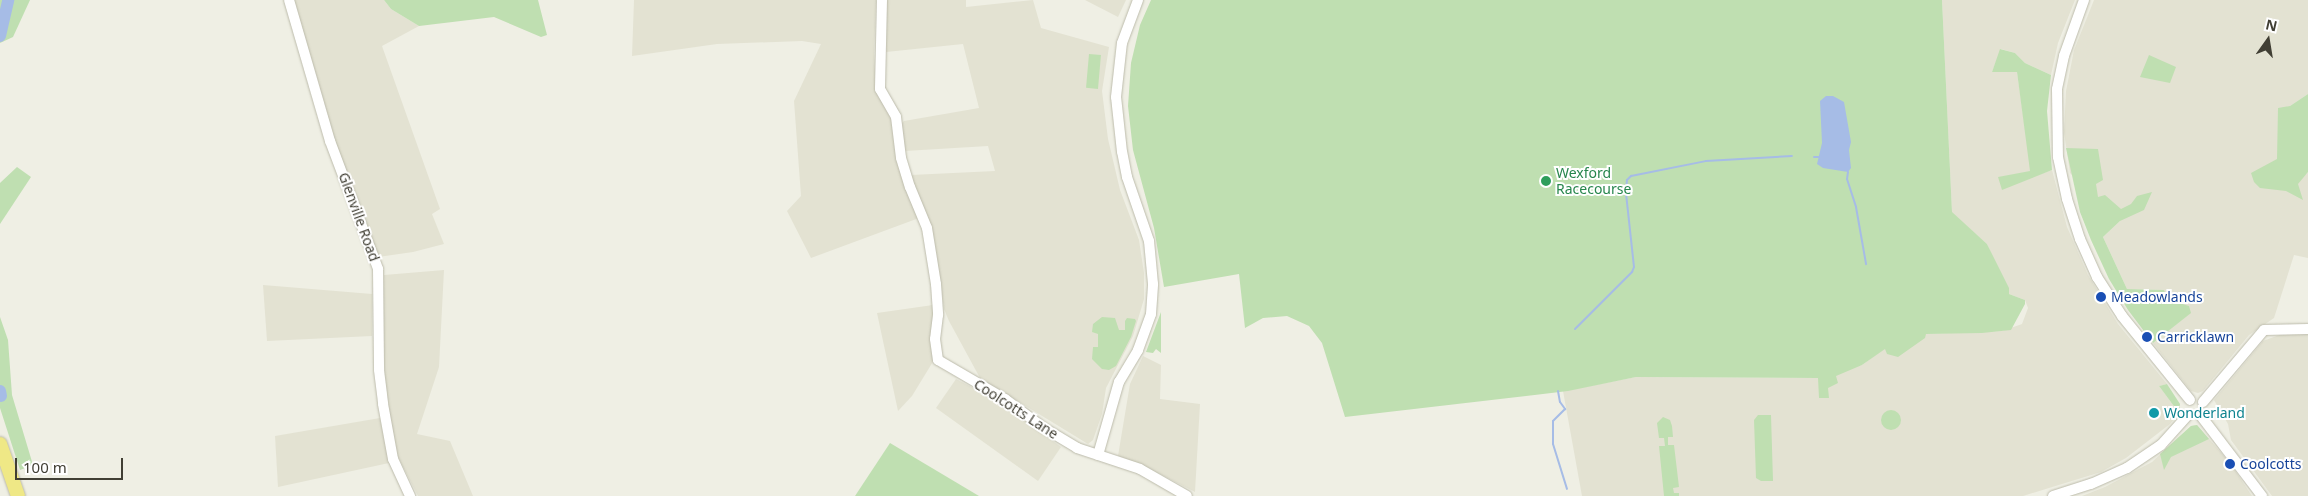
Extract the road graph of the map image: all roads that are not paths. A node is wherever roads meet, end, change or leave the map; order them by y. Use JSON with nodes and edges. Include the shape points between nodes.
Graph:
{"nodes":[{"id":1,"x":289,"y":0,"type":"edge"},
{"id":2,"x":882,"y":0,"type":"edge"},
{"id":3,"x":1138,"y":0,"type":"edge"},
{"id":4,"x":2084,"y":0,"type":"edge"},
{"id":5,"x":2308,"y":328,"type":"edge"},
{"id":6,"x":2190,"y":400,"type":"junction"},
{"id":7,"x":2202,"y":402,"type":"junction"},
{"id":8,"x":2188,"y":415,"type":"junction"},
{"id":9,"x":2201,"y":416,"type":"junction"},
{"id":10,"x":0,"y":444,"type":"edge"},
{"id":11,"x":1098,"y":456,"type":"junction"},
{"id":12,"x":18,"y":496,"type":"edge"},
{"id":13,"x":410,"y":496,"type":"edge"},
{"id":14,"x":1187,"y":496,"type":"edge"},
{"id":15,"x":2053,"y":496,"type":"edge"},
{"id":16,"x":2262,"y":496,"type":"edge"}],
"edges":[{"from":1,"to":13,"type":"street","name":"Glenville Road","via":[[330,141],[378,269],[379,370],[383,404],[393,460]]},
{"from":2,"to":11,"type":"street","name":"Coolcotts Lane","via":[[880,90],[896,118],[903,164],[927,228],[936,284],[938,360],[1005,399],[1077,448]]},
{"from":3,"to":11,"type":"street","via":[[1122,43],[1116,97],[1127,177],[1149,240],[1154,284],[1151,314],[1138,350],[1120,382]]},
{"from":4,"to":6,"type":"street","via":[[2064,56],[2057,89],[2058,157],[2067,199],[2097,278],[2122,316]]},
{"from":5,"to":7,"type":"street","via":[[2264,330]]},
{"from":6,"to":7,"type":"street"},
{"from":6,"to":8,"type":"street","via":[[2186,407]]},
{"from":7,"to":9,"type":"street","via":[[2204,411]]},
{"from":8,"to":9,"type":"street","via":[[2193,418]]},
{"from":8,"to":15,"type":"street","via":[[2161,445],[2127,468]]},
{"from":9,"to":16,"type":"street"},
{"from":10,"to":12,"type":"highway"},
{"from":11,"to":14,"type":"street","name":"Coolcotts Lane","via":[[1140,469]]}]}
